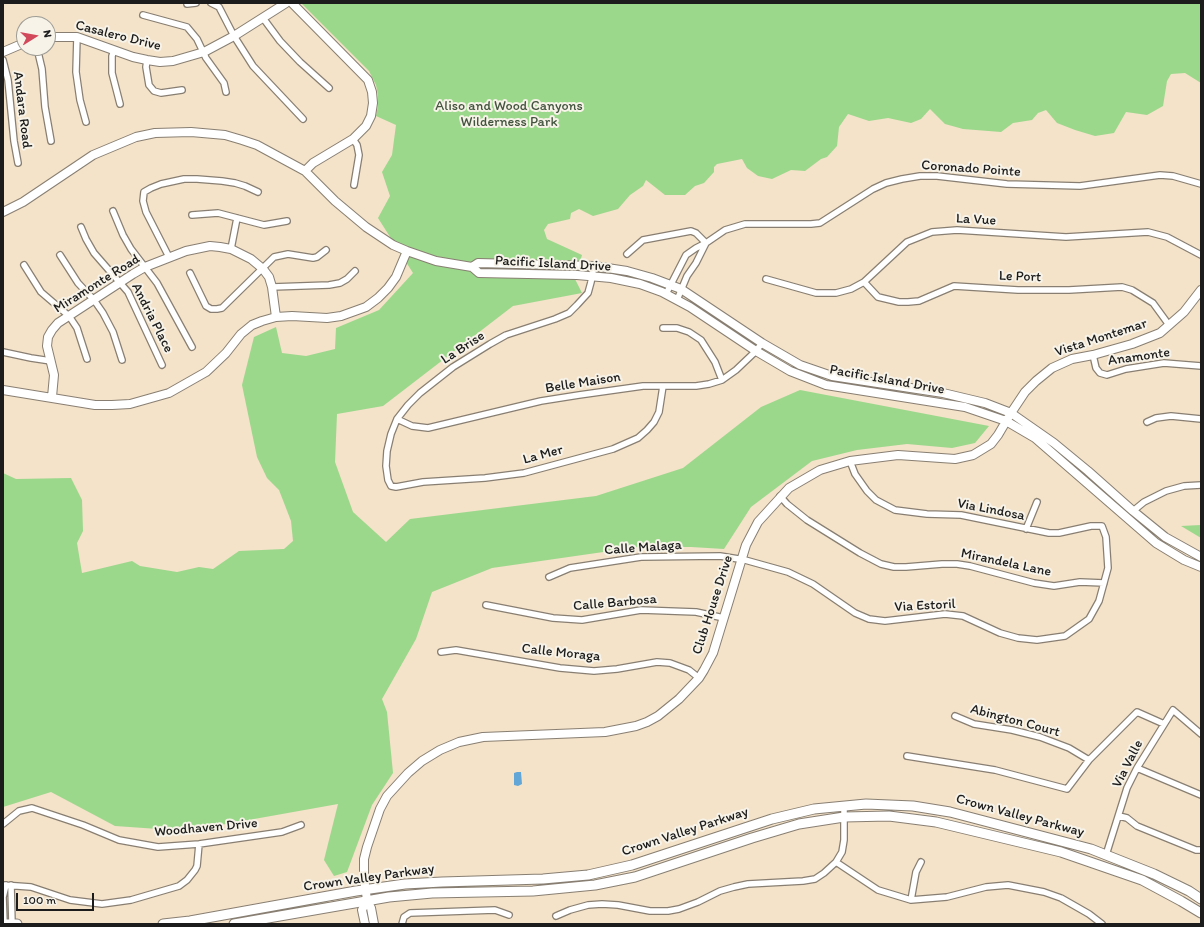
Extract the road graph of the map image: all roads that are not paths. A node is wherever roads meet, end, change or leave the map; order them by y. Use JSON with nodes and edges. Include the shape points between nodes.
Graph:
{"nodes":[{"id":1,"x":196,"y":3,"type":"edge"},
{"id":2,"x":211,"y":3,"type":"edge"},
{"id":3,"x":286,"y":3,"type":"edge"},
{"id":4,"x":292,"y":3,"type":"edge"},
{"id":5,"x":187,"y":4,"type":"edge"},
{"id":6,"x":143,"y":15,"type":"dead end"},
{"id":7,"x":263,"y":18,"type":"junction"},
{"id":8,"x":234,"y":36,"type":"junction"},
{"id":9,"x":56,"y":37,"type":"edge"},
{"id":10,"x":77,"y":37,"type":"junction"},
{"id":11,"x":16,"y":46,"type":"edge"},
{"id":12,"x":114,"y":50,"type":"junction"},
{"id":13,"x":3,"y":52,"type":"edge"},
{"id":14,"x":204,"y":52,"type":"junction"},
{"id":15,"x":39,"y":56,"type":"edge"},
{"id":16,"x":3,"y":60,"type":"edge"},
{"id":17,"x":147,"y":60,"type":"junction"},
{"id":18,"x":329,"y":88,"type":"dead end"},
{"id":19,"x":182,"y":90,"type":"dead end"},
{"id":20,"x":226,"y":92,"type":"dead end"},
{"id":21,"x":120,"y":104,"type":"dead end"},
{"id":22,"x":303,"y":119,"type":"dead end"},
{"id":23,"x":86,"y":122,"type":"dead end"},
{"id":24,"x":353,"y":139,"type":"junction"},
{"id":25,"x":51,"y":141,"type":"dead end"},
{"id":26,"x":18,"y":163,"type":"dead end"},
{"id":27,"x":305,"y":171,"type":"junction"},
{"id":28,"x":1201,"y":184,"type":"edge"},
{"id":29,"x":354,"y":185,"type":"dead end"},
{"id":30,"x":258,"y":192,"type":"dead end"},
{"id":31,"x":113,"y":211,"type":"dead end"},
{"id":32,"x":3,"y":212,"type":"edge"},
{"id":33,"x":192,"y":215,"type":"dead end"},
{"id":34,"x":237,"y":218,"type":"junction"},
{"id":35,"x":287,"y":221,"type":"dead end"},
{"id":36,"x":82,"y":227,"type":"dead end"},
{"id":37,"x":706,"y":243,"type":"junction"},
{"id":38,"x":231,"y":249,"type":"junction"},
{"id":39,"x":326,"y":250,"type":"dead end"},
{"id":40,"x":407,"y":251,"type":"junction"},
{"id":41,"x":627,"y":254,"type":"dead end"},
{"id":42,"x":60,"y":255,"type":"dead end"},
{"id":43,"x":1201,"y":255,"type":"edge"},
{"id":44,"x":169,"y":257,"type":"junction"},
{"id":45,"x":24,"y":265,"type":"dead end"},
{"id":46,"x":594,"y":266,"type":"junction"},
{"id":47,"x":145,"y":267,"type":"junction"},
{"id":48,"x":472,"y":267,"type":"junction"},
{"id":49,"x":263,"y":269,"type":"junction"},
{"id":50,"x":355,"y":271,"type":"dead end"},
{"id":51,"x":190,"y":273,"type":"dead end"},
{"id":52,"x":592,"y":277,"type":"junction"},
{"id":53,"x":766,"y":279,"type":"dead end"},
{"id":54,"x":120,"y":282,"type":"junction"},
{"id":55,"x":864,"y":282,"type":"junction"},
{"id":56,"x":671,"y":285,"type":"junction"},
{"id":57,"x":272,"y":287,"type":"junction"},
{"id":58,"x":681,"y":289,"type":"junction"},
{"id":59,"x":1201,"y":290,"type":"edge"},
{"id":60,"x":666,"y":294,"type":"junction"},
{"id":61,"x":94,"y":300,"type":"junction"},
{"id":62,"x":678,"y":300,"type":"junction"},
{"id":63,"x":68,"y":316,"type":"junction"},
{"id":64,"x":276,"y":317,"type":"junction"},
{"id":65,"x":1169,"y":325,"type":"junction"},
{"id":66,"x":663,"y":328,"type":"dead end"},
{"id":67,"x":762,"y":343,"type":"junction"},
{"id":68,"x":192,"y":347,"type":"dead end"},
{"id":69,"x":756,"y":351,"type":"junction"},
{"id":70,"x":3,"y":352,"type":"edge"},
{"id":71,"x":1094,"y":355,"type":"junction"},
{"id":72,"x":87,"y":359,"type":"dead end"},
{"id":73,"x":122,"y":360,"type":"dead end"},
{"id":74,"x":51,"y":361,"type":"junction"},
{"id":75,"x":162,"y":365,"type":"dead end"},
{"id":76,"x":1201,"y":366,"type":"edge"},
{"id":77,"x":722,"y":380,"type":"junction"},
{"id":78,"x":663,"y":386,"type":"junction"},
{"id":79,"x":3,"y":390,"type":"edge"},
{"id":80,"x":52,"y":397,"type":"junction"},
{"id":81,"x":1011,"y":413,"type":"junction"},
{"id":82,"x":1201,"y":419,"type":"edge"},
{"id":83,"x":397,"y":420,"type":"junction"},
{"id":84,"x":1006,"y":421,"type":"junction"},
{"id":85,"x":1147,"y":422,"type":"dead end"},
{"id":86,"x":850,"y":462,"type":"junction"},
{"id":87,"x":1201,"y":485,"type":"edge"},
{"id":88,"x":391,"y":486,"type":"joint"},
{"id":89,"x":780,"y":496,"type":"junction"},
{"id":90,"x":1037,"y":502,"type":"dead end"},
{"id":91,"x":1116,"y":509,"type":"junction"},
{"id":92,"x":1133,"y":511,"type":"junction"},
{"id":93,"x":1102,"y":526,"type":"joint"},
{"id":94,"x":1140,"y":528,"type":"junction"},
{"id":95,"x":1026,"y":529,"type":"junction"},
{"id":96,"x":1201,"y":556,"type":"edge"},
{"id":97,"x":741,"y":560,"type":"junction"},
{"id":98,"x":1201,"y":568,"type":"edge"},
{"id":99,"x":549,"y":577,"type":"dead end"},
{"id":100,"x":1104,"y":583,"type":"junction"},
{"id":101,"x":486,"y":604,"type":"dead end"},
{"id":102,"x":724,"y":618,"type":"junction"},
{"id":103,"x":441,"y":652,"type":"dead end"},
{"id":104,"x":699,"y":678,"type":"junction"},
{"id":105,"x":955,"y":716,"type":"dead end"},
{"id":106,"x":1164,"y":724,"type":"junction"},
{"id":107,"x":1201,"y":733,"type":"edge"},
{"id":108,"x":907,"y":756,"type":"dead end"},
{"id":109,"x":1089,"y":760,"type":"junction"},
{"id":110,"x":1137,"y":768,"type":"junction"},
{"id":111,"x":1201,"y":794,"type":"edge"},
{"id":112,"x":844,"y":806,"type":"junction"},
{"id":113,"x":1119,"y":816,"type":"junction"},
{"id":114,"x":844,"y":817,"type":"junction"},
{"id":115,"x":3,"y":824,"type":"edge"},
{"id":116,"x":301,"y":825,"type":"dead end"},
{"id":117,"x":199,"y":844,"type":"junction"},
{"id":118,"x":1201,"y":850,"type":"edge"},
{"id":119,"x":1060,"y":852,"type":"junction"},
{"id":120,"x":1106,"y":855,"type":"junction"},
{"id":121,"x":836,"y":862,"type":"junction"},
{"id":122,"x":922,"y":862,"type":"dead end"},
{"id":123,"x":1142,"y":880,"type":"junction"},
{"id":124,"x":7,"y":885,"type":"edge"},
{"id":125,"x":366,"y":890,"type":"junction"},
{"id":126,"x":1201,"y":899,"type":"edge"},
{"id":127,"x":367,"y":900,"type":"junction"},
{"id":128,"x":911,"y":900,"type":"junction"},
{"id":129,"x":1201,"y":914,"type":"edge"},
{"id":130,"x":509,"y":915,"type":"dead end"},
{"id":131,"x":556,"y":916,"type":"dead end"},
{"id":132,"x":3,"y":924,"type":"edge"},
{"id":133,"x":12,"y":924,"type":"edge"},
{"id":134,"x":17,"y":924,"type":"edge"},
{"id":135,"x":164,"y":924,"type":"edge"},
{"id":136,"x":234,"y":924,"type":"edge"},
{"id":137,"x":365,"y":924,"type":"edge"},
{"id":138,"x":374,"y":924,"type":"edge"},
{"id":139,"x":402,"y":924,"type":"edge"},
{"id":140,"x":1102,"y":924,"type":"edge"}],
"edges":[{"from":1,"to":5,"type":"street"},
{"from":2,"to":8,"type":"street","via":[[219,7]]},
{"from":3,"to":7,"type":"street","name":"Casalero Drive"},
{"from":4,"to":24,"type":"street","via":[[368,80],[372,92],[371,116],[366,126]]},
{"from":6,"to":14,"type":"street","via":[[187,27]]},
{"from":7,"to":8,"type":"street","name":"Casalero Drive"},
{"from":7,"to":18,"type":"street","via":[[290,52]]},
{"from":8,"to":14,"type":"street","name":"Casalero Drive"},
{"from":8,"to":22,"type":"street","via":[[253,66]]},
{"from":9,"to":10,"type":"street","name":"Casalero Drive"},
{"from":10,"to":12,"type":"street","name":"Casalero Drive"},
{"from":10,"to":23,"type":"street","via":[[76,72]]},
{"from":11,"to":13,"type":"street"},
{"from":12,"to":17,"type":"street","name":"Casalero Drive"},
{"from":12,"to":21,"type":"street","via":[[112,73]]},
{"from":14,"to":17,"type":"street","name":"Casalero Drive","via":[[174,61]]},
{"from":14,"to":20,"type":"street","via":[[224,83]]},
{"from":15,"to":25,"type":"street"},
{"from":16,"to":26,"type":"street","name":"Andara Road","via":[[8,80]]},
{"from":17,"to":19,"type":"street","via":[[149,85],[154,91],[161,93]]},
{"from":24,"to":27,"type":"street","via":[[313,163]]},
{"from":24,"to":29,"type":"street","via":[[359,155]]},
{"from":27,"to":32,"type":"street","name":"Pacific Island Drive","via":[[257,145],[242,140],[208,133],[155,133],[136,137],[93,155]]},
{"from":27,"to":40,"type":"street","name":"Pacific Island Drive","via":[[366,227]]},
{"from":28,"to":37,"type":"street","name":"Coronado Pointe","via":[[1166,175],[1080,186],[1007,184],[920,176],[886,183],[873,189],[820,223],[745,224],[725,230]]},
{"from":30,"to":44,"type":"street","via":[[222,181],[191,179],[161,184],[144,192],[146,212]]},
{"from":31,"to":47,"type":"street","via":[[123,235]]},
{"from":33,"to":34,"type":"street","via":[[218,213]]},
{"from":34,"to":35,"type":"street","via":[[264,225]]},
{"from":34,"to":38,"type":"street"},
{"from":36,"to":54,"type":"street","name":"Andria Place","via":[[94,253]]},
{"from":37,"to":41,"type":"street","via":[[690,231],[643,240]]},
{"from":37,"to":56,"type":"street","name":"Coronado Pointe","via":[[686,255]]},
{"from":37,"to":58,"type":"street","name":"Coronado Pointe"},
{"from":38,"to":44,"type":"street","name":"Miramonte Road","via":[[210,246]]},
{"from":38,"to":49,"type":"street","name":"Miramonte Road","via":[[251,259]]},
{"from":39,"to":49,"type":"street","via":[[313,258],[282,254],[274,257]]},
{"from":40,"to":48,"type":"street","name":"Pacific Island Drive","via":[[440,262]]},
{"from":40,"to":64,"type":"street","via":[[396,277],[388,288],[366,306],[341,316],[327,318]]},
{"from":42,"to":61,"type":"street","via":[[78,283]]},
{"from":43,"to":55,"type":"street","name":"La Vue","via":[[1167,237],[1148,232],[1066,237],[944,230],[907,242]]},
{"from":44,"to":47,"type":"street","name":"Miramonte Road"},
{"from":45,"to":63,"type":"street","via":[[41,292]]},
{"from":46,"to":48,"type":"street","name":"Pacific Island Drive","via":[[478,263]]},
{"from":46,"to":52,"type":"street","name":"La Brise"},
{"from":46,"to":56,"type":"street","name":"Pacific Island Drive","via":[[627,271]]},
{"from":47,"to":54,"type":"street","name":"Miramonte Road"},
{"from":47,"to":68,"type":"street","via":[[158,283]]},
{"from":48,"to":52,"type":"street","name":"Pacific Island Drive","via":[[479,273]]},
{"from":49,"to":51,"type":"street","via":[[222,308],[217,309],[206,306]]},
{"from":49,"to":57,"type":"street","name":"Miramonte Road"},
{"from":50,"to":57,"type":"street","via":[[340,283]]},
{"from":52,"to":60,"type":"street","name":"Pacific Island Drive","via":[[640,284]]},
{"from":52,"to":83,"type":"street","name":"La Brise","via":[[588,292],[568,312],[555,319],[506,335],[477,351],[420,393],[408,404]]},
{"from":53,"to":55,"type":"street","name":"La Vue","via":[[816,293],[836,293]]},
{"from":54,"to":61,"type":"street","name":"Miramonte Road"},
{"from":54,"to":75,"type":"street","name":"Andria Place","via":[[137,309]]},
{"from":55,"to":65,"type":"street","name":"Le Port","via":[[878,297],[899,302],[920,301],[954,286],[1018,290],[1122,287],[1153,303]]},
{"from":56,"to":58,"type":"street","name":"Pacific Island Drive"},
{"from":56,"to":60,"type":"street","name":"Coronado Pointe"},
{"from":57,"to":64,"type":"street","name":"Miramonte Road"},
{"from":58,"to":62,"type":"street","name":"Coronado Pointe"},
{"from":58,"to":67,"type":"street","name":"Pacific Island Drive"},
{"from":59,"to":65,"type":"street","name":"Vista Montemar","via":[[1184,312]]},
{"from":60,"to":62,"type":"street","name":"Pacific Island Drive"},
{"from":61,"to":63,"type":"street","name":"Miramonte Road"},
{"from":61,"to":73,"type":"street","via":[[108,322]]},
{"from":62,"to":69,"type":"street","name":"Pacific Island Drive"},
{"from":63,"to":72,"type":"street","via":[[77,328]]},
{"from":63,"to":74,"type":"street","name":"Miramonte Road","via":[[55,326],[48,337],[47,346]]},
{"from":64,"to":80,"type":"street","via":[[252,326],[241,334],[215,364],[169,393],[130,404],[112,405]]},
{"from":65,"to":71,"type":"street","name":"Vista Montemar","via":[[1160,333],[1145,340]]},
{"from":66,"to":77,"type":"street","via":[[677,328],[701,340],[715,362]]},
{"from":67,"to":69,"type":"street","name":"Belle Maison"},
{"from":67,"to":81,"type":"street","name":"Pacific Island Drive","via":[[800,365],[832,376],[950,394],[986,402]]},
{"from":69,"to":77,"type":"street","name":"Belle Maison"},
{"from":69,"to":84,"type":"street","name":"Pacific Island Drive","via":[[790,371],[826,385],[965,407]]},
{"from":70,"to":74,"type":"street"},
{"from":71,"to":76,"type":"street","name":"Anamonte","via":[[1096,368],[1100,374],[1107,375],[1164,363]]},
{"from":71,"to":81,"type":"street","name":"Vista Montemar","via":[[1072,359],[1052,368],[1030,386]]},
{"from":74,"to":80,"type":"street","name":"Miramonte Road","via":[[54,375]]},
{"from":77,"to":78,"type":"street","name":"Belle Maison","via":[[696,386]]},
{"from":78,"to":83,"type":"street","name":"Belle Maison","via":[[637,387],[541,402],[428,428],[412,426]]},
{"from":78,"to":88,"type":"street","name":"La Mer","via":[[659,412],[654,422],[638,438],[613,449],[516,474],[424,482],[396,488]]},
{"from":79,"to":80,"type":"street"},
{"from":81,"to":84,"type":"street","name":"Club House Drive"},
{"from":81,"to":92,"type":"street","name":"Pacific Island Drive","via":[[1059,447]]},
{"from":82,"to":85,"type":"street","via":[[1171,416]]},
{"from":83,"to":88,"type":"street","name":"La Brise","via":[[387,451],[386,466]]},
{"from":84,"to":86,"type":"street","name":"Club House Drive","via":[[991,444],[967,458],[898,456]]},
{"from":84,"to":91,"type":"street","name":"Pacific Island Drive","via":[[1035,438]]},
{"from":86,"to":89,"type":"street","name":"Club House Drive","via":[[820,470]]},
{"from":86,"to":95,"type":"street","name":"Via Lindosa","via":[[867,491],[876,500],[895,510],[962,515]]},
{"from":87,"to":92,"type":"street","via":[[1166,491]]},
{"from":89,"to":97,"type":"street","name":"Club House Drive","via":[[758,522]]},
{"from":89,"to":100,"type":"street","name":"Mirandela Lane","via":[[807,520],[881,564],[894,567],[957,564],[1034,584],[1054,586],[1080,582]]},
{"from":90,"to":95,"type":"street"},
{"from":91,"to":92,"type":"street"},
{"from":91,"to":94,"type":"street","name":"Pacific Island Drive"},
{"from":92,"to":94,"type":"street"},
{"from":92,"to":96,"type":"street","name":"Pacific Island Drive","via":[[1165,537]]},
{"from":93,"to":95,"type":"street","name":"Via Lindosa","via":[[1049,534]]},
{"from":93,"to":100,"type":"street","name":"Via Estoril","via":[[1108,553]]},
{"from":94,"to":98,"type":"street","name":"Pacific Island Drive","via":[[1156,543]]},
{"from":97,"to":99,"type":"street","name":"Calle Malaga","via":[[720,556],[641,557],[570,568]]},
{"from":97,"to":100,"type":"street","name":"Via Estoril","via":[[788,572],[813,584],[855,613],[869,619],[885,621],[945,614],[963,616],[1000,633],[1037,640],[1066,636],[1088,619],[1099,601]]},
{"from":97,"to":102,"type":"street","name":"Club House Drive"},
{"from":101,"to":102,"type":"street","name":"Calle Barbosa","via":[[553,618],[582,620],[648,610],[696,612]]},
{"from":102,"to":104,"type":"street","name":"Club House Drive","via":[[713,653]]},
{"from":103,"to":104,"type":"street","name":"Calle Moraga","via":[[456,650],[560,668],[594,671],[670,662],[689,670]]},
{"from":104,"to":125,"type":"street","name":"Club House Drive","via":[[668,708],[636,726],[604,732],[483,737],[459,742],[422,761],[408,773],[380,809],[364,859]]},
{"from":105,"to":109,"type":"street","name":"Abington Court","via":[[974,724],[1040,737],[1069,748]]},
{"from":106,"to":107,"type":"street","name":"Via Valle","via":[[1173,710]]},
{"from":106,"to":109,"type":"street","via":[[1136,712]]},
{"from":106,"to":110,"type":"street","name":"Via Valle"},
{"from":108,"to":109,"type":"street","via":[[995,770],[1066,789]]},
{"from":110,"to":111,"type":"street"},
{"from":110,"to":113,"type":"street","name":"Via Valle","via":[[1127,788]]},
{"from":112,"to":114,"type":"street"},
{"from":112,"to":120,"type":"main road","name":"Crown Valley Parkway","via":[[913,806],[950,812]]},
{"from":112,"to":125,"type":"main road","name":"Crown Valley Parkway","via":[[814,809],[772,819],[632,865],[588,875],[419,883]]},
{"from":113,"to":118,"type":"street","via":[[1127,818],[1137,826]]},
{"from":113,"to":120,"type":"street","name":"Via Valle"},
{"from":114,"to":119,"type":"main road","name":"Crown Valley Parkway","via":[[912,818],[961,827]]},
{"from":114,"to":121,"type":"street","via":[[843,847]]},
{"from":114,"to":127,"type":"main road","name":"Crown Valley Parkway","via":[[799,824],[654,871],[609,882],[533,891],[432,893]]},
{"from":115,"to":117,"type":"street","name":"Woodhaven Drive","via":[[19,811],[32,808],[120,840],[158,847]]},
{"from":116,"to":117,"type":"street","name":"Woodhaven Drive","via":[[282,832]]},
{"from":117,"to":124,"type":"street","via":[[196,866],[187,880],[179,886],[132,900],[102,904],[70,900],[31,887]]},
{"from":119,"to":120,"type":"main road","via":[[1063,849],[1094,857]]},
{"from":119,"to":123,"type":"main road","name":"Crown Valley Parkway"},
{"from":120,"to":123,"type":"main road","via":[[1115,864],[1140,874]]},
{"from":120,"to":126,"type":"main road","name":"Crown Valley Parkway","via":[[1170,881]]},
{"from":121,"to":128,"type":"street","via":[[878,890]]},
{"from":121,"to":131,"type":"street","via":[[815,879],[734,887],[679,909],[656,912],[602,904],[588,905]]},
{"from":122,"to":128,"type":"street","via":[[916,872]]},
{"from":123,"to":129,"type":"main road","name":"Crown Valley Parkway"},
{"from":124,"to":132,"type":"street"},
{"from":124,"to":133,"type":"street"},
{"from":125,"to":127,"type":"street","name":"Club House Drive"},
{"from":125,"to":135,"type":"main road","name":"Crown Valley Parkway"},
{"from":127,"to":136,"type":"main road","name":"Crown Valley Parkway"},
{"from":127,"to":137,"type":"street","name":"Club House Drive","via":[[362,910]]},
{"from":127,"to":138,"type":"street","name":"Club House Drive"},
{"from":128,"to":140,"type":"street","via":[[947,897],[986,887],[1008,886],[1044,892],[1061,898]]},
{"from":130,"to":139,"type":"street","via":[[495,910],[410,913],[404,916]]},
{"from":132,"to":133,"type":"main road"},
{"from":133,"to":134,"type":"main road"}]}
